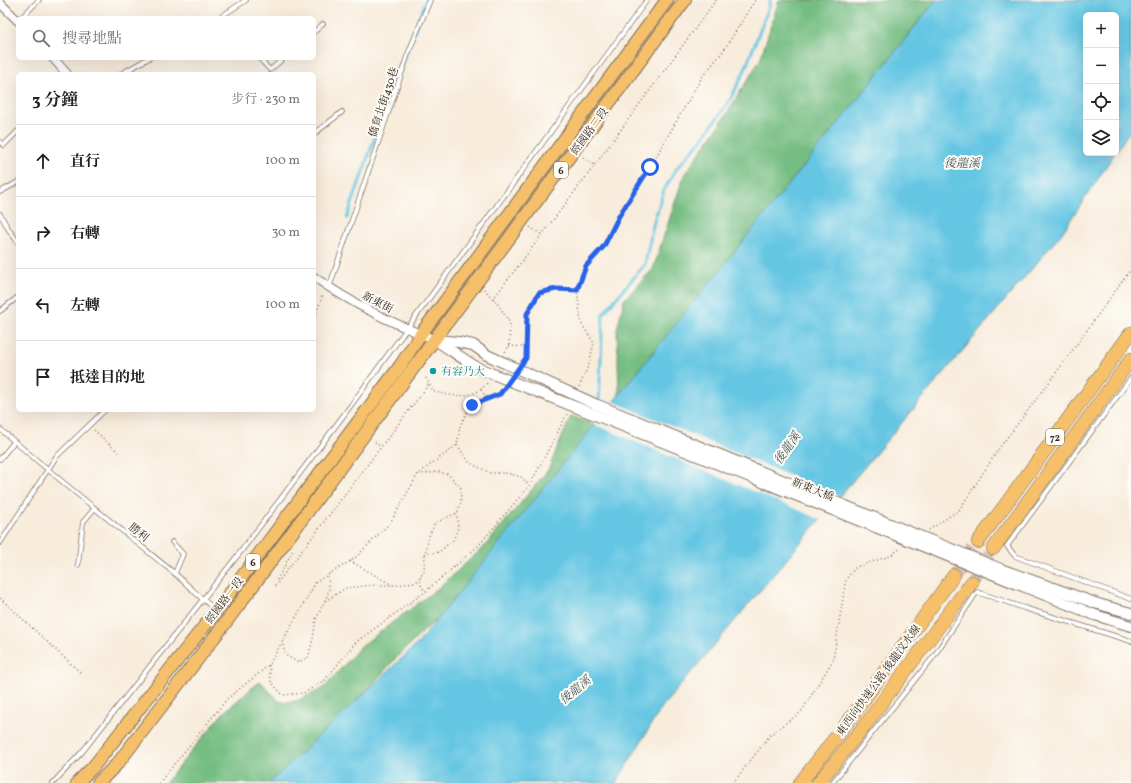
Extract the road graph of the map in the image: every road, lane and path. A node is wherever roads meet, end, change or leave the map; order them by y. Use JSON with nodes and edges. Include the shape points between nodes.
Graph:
{"nodes":[{"id":1,"x":39,"y":0,"type":"edge"},
{"id":2,"x":246,"y":0,"type":"edge"},
{"id":3,"x":430,"y":0,"type":"edge"},
{"id":4,"x":647,"y":0,"type":"edge"},
{"id":5,"x":667,"y":0,"type":"edge"},
{"id":6,"x":685,"y":0,"type":"edge"},
{"id":7,"x":716,"y":0,"type":"edge"},
{"id":8,"x":755,"y":0,"type":"edge"},
{"id":9,"x":0,"y":2,"type":"edge"},
{"id":10,"x":23,"y":16,"type":"edge"},
{"id":11,"x":224,"y":16,"type":"edge"},
{"id":12,"x":16,"y":19,"type":"edge"},
{"id":13,"x":323,"y":24,"type":"dead end"},
{"id":14,"x":316,"y":30,"type":"edge"},
{"id":15,"x":55,"y":60,"type":"edge"},
{"id":16,"x":146,"y":60,"type":"edge"},
{"id":17,"x":261,"y":60,"type":"edge"},
{"id":18,"x":282,"y":60,"type":"edge"},
{"id":19,"x":65,"y":72,"type":"edge"},
{"id":20,"x":124,"y":72,"type":"edge"},
{"id":21,"x":342,"y":112,"type":"dead end"},
{"id":22,"x":316,"y":132,"type":"edge"},
{"id":23,"x":16,"y":133,"type":"edge"},
{"id":24,"x":0,"y":142,"type":"edge"},
{"id":25,"x":583,"y":156,"type":"dead end"},
{"id":26,"x":595,"y":165,"type":"junction"},
{"id":27,"x":16,"y":183,"type":"edge"},
{"id":28,"x":0,"y":192,"type":"edge"},
{"id":29,"x":0,"y":214,"type":"edge"},
{"id":30,"x":529,"y":225,"type":"dead end"},
{"id":31,"x":542,"y":235,"type":"junction"},
{"id":32,"x":16,"y":239,"type":"edge"},
{"id":33,"x":1131,"y":269,"type":"edge"},
{"id":34,"x":316,"y":278,"type":"edge"},
{"id":35,"x":328,"y":287,"type":"junction"},
{"id":36,"x":577,"y":290,"type":"junction"},
{"id":37,"x":16,"y":299,"type":"edge"},
{"id":38,"x":493,"y":299,"type":"dead end"},
{"id":39,"x":0,"y":311,"type":"edge"},
{"id":40,"x":316,"y":315,"type":"edge"},
{"id":41,"x":407,"y":328,"type":"junction"},
{"id":42,"x":1131,"y":332,"type":"edge"},
{"id":43,"x":421,"y":334,"type":"junction"},
{"id":44,"x":436,"y":340,"type":"junction"},
{"id":45,"x":509,"y":346,"type":"dead end"},
{"id":46,"x":526,"y":347,"type":"junction"},
{"id":47,"x":1131,"y":360,"type":"edge"},
{"id":48,"x":521,"y":364,"type":"dead end"},
{"id":49,"x":1131,"y":378,"type":"edge"},
{"id":50,"x":428,"y":384,"type":"dead end"},
{"id":51,"x":504,"y":388,"type":"dead end"},
{"id":52,"x":481,"y":390,"type":"dead end"},
{"id":53,"x":577,"y":392,"type":"dead end"},
{"id":54,"x":487,"y":399,"type":"junction"},
{"id":55,"x":103,"y":412,"type":"edge"},
{"id":56,"x":568,"y":413,"type":"dead end"},
{"id":57,"x":89,"y":426,"type":"junction"},
{"id":58,"x":0,"y":429,"type":"edge"},
{"id":59,"x":14,"y":442,"type":"junction"},
{"id":60,"x":375,"y":442,"type":"dead end"},
{"id":61,"x":457,"y":445,"type":"junction"},
{"id":62,"x":380,"y":446,"type":"junction"},
{"id":63,"x":118,"y":452,"type":"dead end"},
{"id":64,"x":0,"y":459,"type":"edge"},
{"id":65,"x":48,"y":471,"type":"junction"},
{"id":66,"x":418,"y":474,"type":"junction"},
{"id":67,"x":530,"y":485,"type":"junction"},
{"id":68,"x":95,"y":508,"type":"junction"},
{"id":69,"x":457,"y":513,"type":"junction"},
{"id":70,"x":927,"y":531,"type":"dead end"},
{"id":71,"x":172,"y":542,"type":"dead end"},
{"id":72,"x":978,"y":542,"type":"tunnel mouth"},
{"id":73,"x":0,"y":543,"type":"edge"},
{"id":74,"x":295,"y":547,"type":"dead end"},
{"id":75,"x":902,"y":548,"type":"dead end"},
{"id":76,"x":993,"y":549,"type":"tunnel mouth"},
{"id":77,"x":425,"y":554,"type":"junction"},
{"id":78,"x":350,"y":561,"type":"junction"},
{"id":79,"x":78,"y":565,"type":"dead end"},
{"id":80,"x":175,"y":573,"type":"junction"},
{"id":81,"x":328,"y":575,"type":"junction"},
{"id":82,"x":954,"y":575,"type":"tunnel mouth"},
{"id":83,"x":420,"y":577,"type":"junction"},
{"id":84,"x":972,"y":582,"type":"tunnel mouth"},
{"id":85,"x":392,"y":585,"type":"junction"},
{"id":86,"x":425,"y":592,"type":"junction"},
{"id":87,"x":0,"y":598,"type":"edge"},
{"id":88,"x":203,"y":599,"type":"junction"},
{"id":89,"x":1131,"y":599,"type":"edge"},
{"id":90,"x":325,"y":601,"type":"junction"},
{"id":91,"x":217,"y":610,"type":"junction"},
{"id":92,"x":1131,"y":613,"type":"edge"},
{"id":93,"x":1131,"y":626,"type":"edge"},
{"id":94,"x":282,"y":641,"type":"junction"},
{"id":95,"x":1131,"y":641,"type":"edge"},
{"id":96,"x":268,"y":665,"type":"junction"},
{"id":97,"x":82,"y":674,"type":"dead end"},
{"id":98,"x":53,"y":783,"type":"edge"},
{"id":99,"x":77,"y":783,"type":"edge"},
{"id":100,"x":98,"y":783,"type":"edge"},
{"id":101,"x":159,"y":783,"type":"edge"},
{"id":102,"x":733,"y":783,"type":"edge"},
{"id":103,"x":800,"y":783,"type":"edge"},
{"id":104,"x":818,"y":783,"type":"edge"},
{"id":105,"x":832,"y":783,"type":"edge"}],
"edges":[{"from":1,"to":10,"type":"lane"},
{"from":2,"to":11,"type":"lane"},
{"from":3,"to":35,"type":"lane","name":"僑育北街430巷","via":[[408,54]]},
{"from":4,"to":41,"type":"lane"},
{"from":5,"to":43,"type":"main road","name":"經國路二段","number":"6"},
{"from":6,"to":44,"type":"main road","name":"經國路二段","number":"6"},
{"from":7,"to":26,"type":"path"},
{"from":8,"to":36,"type":"path","via":[[724,50],[702,77],[619,216],[604,246],[586,266]]},
{"from":9,"to":12,"type":"street"},
{"from":13,"to":14,"type":"lane"},
{"from":15,"to":19,"type":"street"},
{"from":16,"to":20,"type":"lane"},
{"from":17,"to":18,"type":"lane","via":[[270,70]]},
{"from":21,"to":22,"type":"lane"},
{"from":23,"to":24,"type":"lane","via":[[4,145]]},
{"from":25,"to":26,"type":"path"},
{"from":26,"to":31,"type":"path"},
{"from":27,"to":28,"type":"lane"},
{"from":29,"to":32,"type":"lane"},
{"from":30,"to":31,"type":"path"},
{"from":31,"to":38,"type":"path"},
{"from":33,"to":70,"type":"path","via":[[1000,447],[959,510]]},
{"from":34,"to":35,"type":"street","name":"新東街"},
{"from":35,"to":40,"type":"path"},
{"from":35,"to":41,"type":"street","name":"新東街","via":[[362,307]]},
{"from":36,"to":46,"type":"path","via":[[556,289],[539,293],[527,314]]},
{"from":36,"to":53,"type":"path","via":[[581,323],[594,343],[589,364]]},
{"from":37,"to":39,"type":"lane"},
{"from":41,"to":43,"type":"street","name":"新東街"},
{"from":41,"to":88,"type":"lane"},
{"from":42,"to":72,"type":"highway","number":"72"},
{"from":43,"to":44,"type":"street","name":"新東街"},
{"from":43,"to":91,"type":"main road","name":"經國路一段","number":"6","via":[[400,366]]},
{"from":44,"to":92,"type":"street","name":"新東大橋","bridge":true,"via":[[473,346],[487,355],[595,404],[1003,570]]},
{"from":44,"to":93,"type":"street","name":"新東大橋","bridge":true,"via":[[478,368],[1095,615]]},
{"from":44,"to":100,"type":"main road","name":"經國路一段","number":"6","via":[[229,618],[118,763]]},
{"from":45,"to":46,"type":"path"},
{"from":46,"to":48,"type":"path","via":[[526,358]]},
{"from":47,"to":76,"type":"highway","number":"72"},
{"from":49,"to":89,"type":"lane","via":[[1008,546],[1015,556]]},
{"from":50,"to":62,"type":"path"},
{"from":51,"to":54,"type":"path","via":[[500,394]]},
{"from":52,"to":54,"type":"path"},
{"from":54,"to":61,"type":"path","via":[[472,405],[460,426]]},
{"from":55,"to":57,"type":"lane"},
{"from":56,"to":67,"type":"path"},
{"from":57,"to":63,"type":"path"},
{"from":57,"to":65,"type":"lane","via":[[56,457]]},
{"from":58,"to":59,"type":"lane","name":"勝利"},
{"from":59,"to":64,"type":"lane"},
{"from":59,"to":65,"type":"lane","name":"勝利"},
{"from":60,"to":62,"type":"path"},
{"from":61,"to":66,"type":"path"},
{"from":61,"to":67,"type":"path","via":[[470,464],[490,473],[507,473],[521,477]]},
{"from":62,"to":74,"type":"path","via":[[274,586]]},
{"from":65,"to":68,"type":"lane","name":"勝利"},
{"from":65,"to":73,"type":"lane"},
{"from":66,"to":69,"type":"path","via":[[448,474],[460,488],[461,503]]},
{"from":66,"to":78,"type":"path","via":[[390,524]]},
{"from":67,"to":86,"type":"path","via":[[477,547]]},
{"from":68,"to":79,"type":"lane","via":[[83,522]]},
{"from":68,"to":80,"type":"lane","name":"勝利"},
{"from":69,"to":77,"type":"path","via":[[435,524]]},
{"from":69,"to":77,"type":"path","via":[[458,528],[453,540],[439,552]]},
{"from":71,"to":80,"type":"lane","via":[[183,554]]},
{"from":75,"to":102,"type":"path","via":[[890,556],[856,567],[846,580],[833,660],[801,712],[771,734]]},
{"from":77,"to":83,"type":"path","via":[[424,571]]},
{"from":78,"to":81,"type":"path"},
{"from":78,"to":85,"type":"path"},
{"from":80,"to":88,"type":"lane","name":"勝利"},
{"from":81,"to":90,"type":"path","via":[[329,590]]},
{"from":81,"to":94,"type":"path","via":[[316,582]]},
{"from":82,"to":103,"type":"highway","name":"東西向快速公路 後龍汶水線","via":[[853,715]]},
{"from":83,"to":85,"type":"path","via":[[417,581]]},
{"from":83,"to":86,"type":"path"},
{"from":84,"to":104,"type":"highway","name":"東西向快速公路 後龍汶水線","via":[[865,725]]},
{"from":85,"to":90,"type":"path","via":[[346,588]]},
{"from":86,"to":96,"type":"path","via":[[356,642],[325,680],[304,693],[283,695],[271,682]]},
{"from":87,"to":97,"type":"path"},
{"from":88,"to":91,"type":"lane","name":"勝利"},
{"from":88,"to":98,"type":"lane","via":[[82,752]]},
{"from":90,"to":94,"type":"path","via":[[316,619],[308,658],[297,662],[285,654]]},
{"from":91,"to":99,"type":"main road","name":"經國路一段","number":"6","via":[[93,767]]},
{"from":94,"to":96,"type":"path"},
{"from":95,"to":105,"type":"lane","via":[[977,592],[934,656]]},
{"from":96,"to":101,"type":"path","via":[[227,699]]}]}
